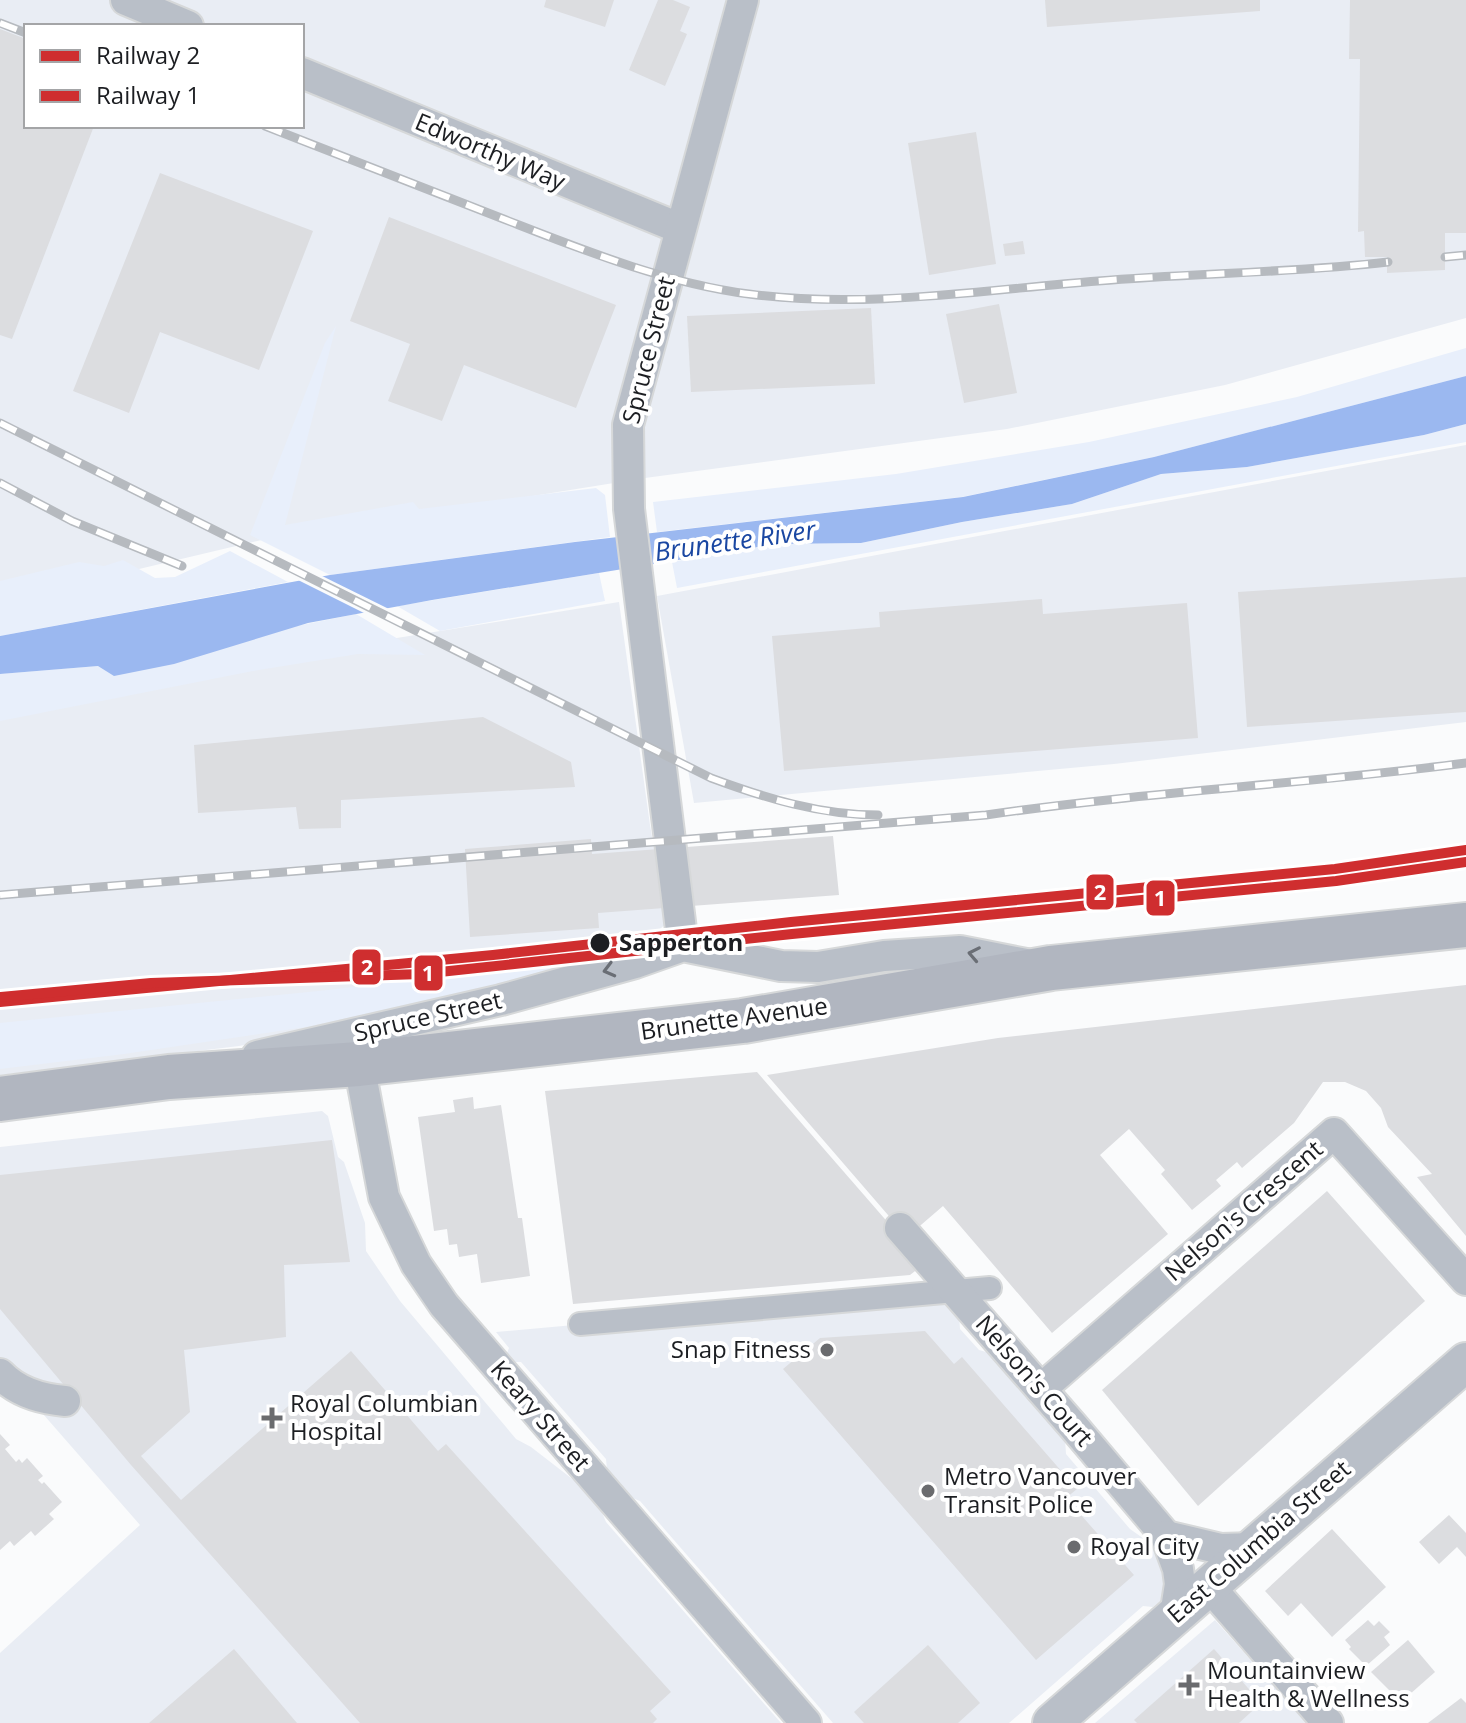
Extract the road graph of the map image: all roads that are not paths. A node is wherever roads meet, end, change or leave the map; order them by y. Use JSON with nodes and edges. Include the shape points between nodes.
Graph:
{"nodes":[{"id":1,"x":126,"y":0,"type":"edge"},
{"id":2,"x":743,"y":0,"type":"edge"},
{"id":3,"x":183,"y":24,"type":"edge"},
{"id":4,"x":304,"y":74,"type":"edge"},
{"id":5,"x":679,"y":228,"type":"junction"},
{"id":6,"x":1466,"y":925,"type":"edge"},
{"id":7,"x":683,"y":946,"type":"junction"},
{"id":8,"x":1051,"y":968,"type":"junction"},
{"id":9,"x":359,"y":1064,"type":"junction"},
{"id":10,"x":169,"y":1077,"type":"junction"},
{"id":11,"x":0,"y":1099,"type":"edge"},
{"id":12,"x":900,"y":1228,"type":"dead end"},
{"id":13,"x":1466,"y":1280,"type":"edge"},
{"id":14,"x":990,"y":1288,"type":"dead end"},
{"id":15,"x":955,"y":1291,"type":"junction"},
{"id":16,"x":580,"y":1324,"type":"dead end"},
{"id":17,"x":1466,"y":1362,"type":"edge"},
{"id":18,"x":0,"y":1374,"type":"edge"},
{"id":19,"x":1041,"y":1389,"type":"junction"},
{"id":20,"x":65,"y":1401,"type":"dead end"},
{"id":21,"x":1166,"y":1536,"type":"junction"},
{"id":22,"x":1254,"y":1548,"type":"junction"},
{"id":23,"x":1209,"y":1586,"type":"junction"},
{"id":24,"x":1175,"y":1616,"type":"junction"},
{"id":25,"x":806,"y":1723,"type":"edge"},
{"id":26,"x":1052,"y":1723,"type":"edge"},
{"id":27,"x":1328,"y":1723,"type":"edge"}],
"edges":[{"from":1,"to":3,"type":"street"},
{"from":2,"to":5,"type":"street","name":"Spruce Street"},
{"from":4,"to":5,"type":"street","name":"Edworthy Way"},
{"from":5,"to":7,"type":"street","name":"Spruce Street","via":[[628,425],[629,509]]},
{"from":6,"to":8,"type":"main road","name":"Brunette Avenue"},
{"from":8,"to":7,"type":"street","one_way":true,"via":[[960,951],[818,967],[781,966]]},
{"from":7,"to":10,"type":"street","name":"Spruce Street","one_way":true,"via":[[501,1000]]},
{"from":8,"to":9,"type":"main road","name":"Brunette Avenue","via":[[743,1021]]},
{"from":9,"to":10,"type":"main road","name":"Brunette Avenue"},
{"from":9,"to":25,"type":"street","name":"Keary Street","via":[[384,1197],[416,1264],[444,1305]]},
{"from":10,"to":11,"type":"main road","name":"Brunette Avenue"},
{"from":12,"to":15,"type":"street","name":"Nelson's Court"},
{"from":13,"to":19,"type":"street","name":"Nelson's Crescent","via":[[1334,1133]]},
{"from":14,"to":15,"type":"street"},
{"from":15,"to":16,"type":"street"},
{"from":15,"to":19,"type":"street","name":"Nelson's Court"},
{"from":17,"to":22,"type":"street","name":"East Columbia Street"},
{"from":18,"to":20,"type":"street","via":[[41,1399]]},
{"from":19,"to":21,"type":"street","name":"Nelson's Court"},
{"from":21,"to":22,"type":"street","via":[[1221,1549]]},
{"from":21,"to":24,"type":"street","name":"Nelson's Court","via":[[1180,1584]]},
{"from":22,"to":23,"type":"street","name":"East Columbia Street"},
{"from":23,"to":24,"type":"street","name":"East Columbia Street"},
{"from":23,"to":27,"type":"street"},
{"from":24,"to":26,"type":"street","name":"East Columbia Street"}]}
